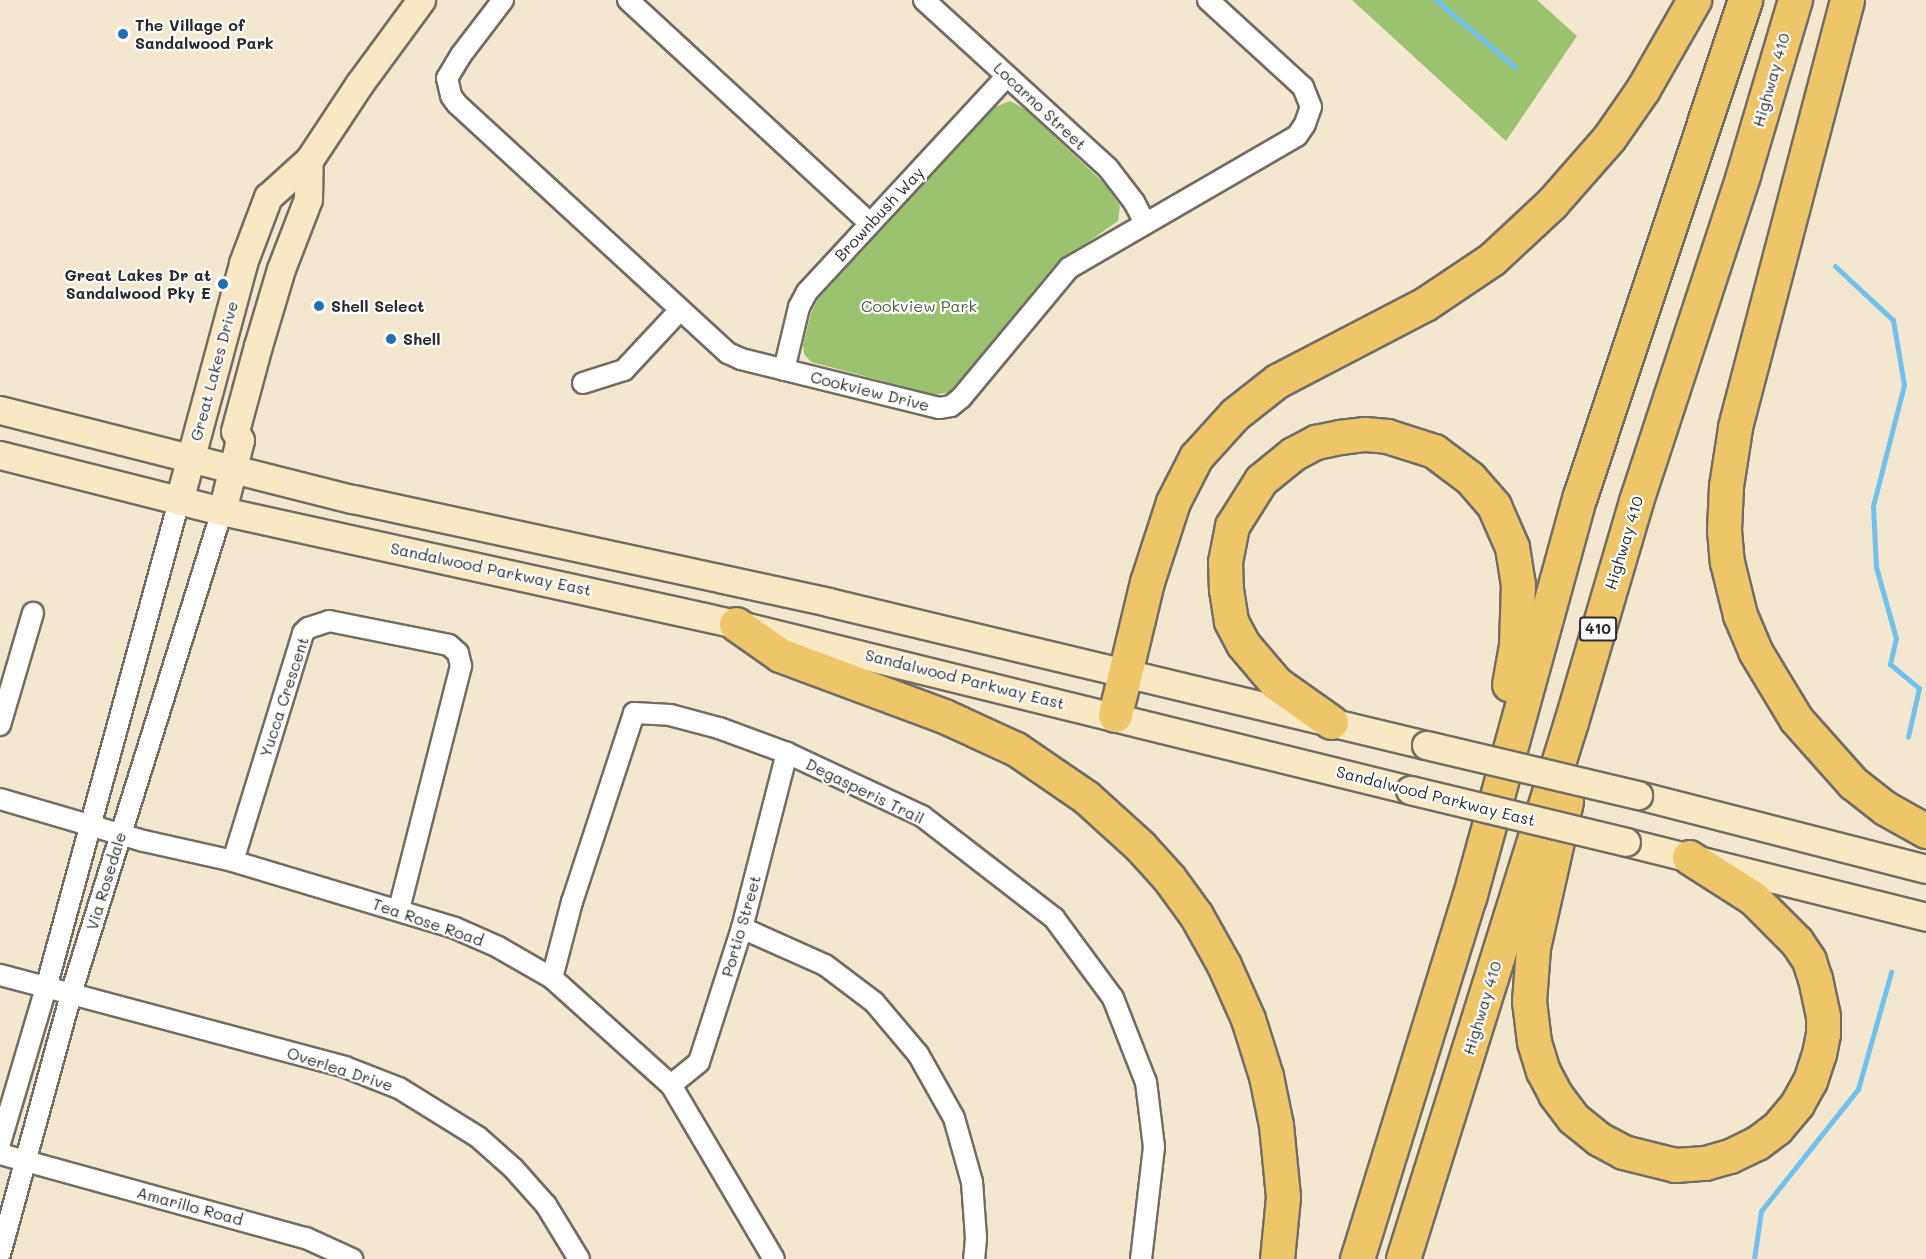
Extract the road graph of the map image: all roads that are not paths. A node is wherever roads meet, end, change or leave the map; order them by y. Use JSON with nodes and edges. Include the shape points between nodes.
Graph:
{"nodes":[{"id":1,"x":421,"y":0,"type":"edge"},
{"id":2,"x":503,"y":0,"type":"edge"},
{"id":3,"x":628,"y":0,"type":"edge"},
{"id":4,"x":924,"y":0,"type":"edge"},
{"id":5,"x":1208,"y":0,"type":"edge"},
{"id":6,"x":1694,"y":0,"type":"edge"},
{"id":7,"x":1745,"y":0,"type":"edge"},
{"id":8,"x":1795,"y":0,"type":"edge"},
{"id":9,"x":1847,"y":0,"type":"edge"},
{"id":10,"x":1007,"y":76,"type":"junction"},
{"id":11,"x":309,"y":160,"type":"junction"},
{"id":12,"x":870,"y":223,"type":"junction"},
{"id":13,"x":1145,"y":223,"type":"junction"},
{"id":14,"x":680,"y":310,"type":"junction"},
{"id":15,"x":784,"y":370,"type":"junction"},
{"id":16,"x":583,"y":383,"type":"dead end"},
{"id":17,"x":0,"y":410,"type":"edge"},
{"id":18,"x":0,"y":455,"type":"edge"},
{"id":19,"x":189,"y":460,"type":"junction"},
{"id":20,"x":233,"y":471,"type":"junction"},
{"id":21,"x":179,"y":501,"type":"junction"},
{"id":22,"x":222,"y":512,"type":"junction"},
{"id":23,"x":33,"y":613,"type":"dead end"},
{"id":24,"x":736,"y":624,"type":"junction"},
{"id":25,"x":1125,"y":675,"type":"junction"},
{"id":26,"x":1115,"y":716,"type":"junction"},
{"id":27,"x":1330,"y":722,"type":"junction"},
{"id":28,"x":1571,"y":722,"type":"junction"},
{"id":29,"x":0,"y":725,"type":"edge"},
{"id":30,"x":787,"y":753,"type":"junction"},
{"id":31,"x":0,"y":799,"type":"edge"},
{"id":32,"x":90,"y":825,"type":"junction"},
{"id":33,"x":1926,"y":831,"type":"edge"},
{"id":34,"x":121,"y":834,"type":"junction"},
{"id":35,"x":1689,"y":857,"type":"junction"},
{"id":36,"x":233,"y":861,"type":"junction"},
{"id":37,"x":1926,"y":869,"type":"edge"},
{"id":38,"x":1469,"y":898,"type":"junction"},
{"id":39,"x":399,"y":910,"type":"junction"},
{"id":40,"x":1926,"y":917,"type":"edge"},
{"id":41,"x":742,"y":928,"type":"junction"},
{"id":42,"x":0,"y":975,"type":"edge"},
{"id":43,"x":552,"y":978,"type":"junction"},
{"id":44,"x":46,"y":988,"type":"junction"},
{"id":45,"x":71,"y":994,"type":"junction"},
{"id":46,"x":671,"y":1085,"type":"junction"},
{"id":47,"x":0,"y":1143,"type":"edge"},
{"id":48,"x":0,"y":1154,"type":"edge"},
{"id":49,"x":26,"y":1161,"type":"junction"},
{"id":50,"x":0,"y":1254,"type":"edge"},
{"id":51,"x":351,"y":1259,"type":"edge"},
{"id":52,"x":579,"y":1259,"type":"edge"},
{"id":53,"x":774,"y":1259,"type":"edge"},
{"id":54,"x":974,"y":1259,"type":"edge"},
{"id":55,"x":1141,"y":1259,"type":"edge"},
{"id":56,"x":1277,"y":1259,"type":"edge"},
{"id":57,"x":1357,"y":1259,"type":"edge"},
{"id":58,"x":1403,"y":1259,"type":"edge"}],
"edges":[{"from":1,"to":11,"type":"main road","name":"Great Lakes Drive"},
{"from":2,"to":14,"type":"street","name":"Cookview Drive","via":[[451,69],[447,78],[451,96]]},
{"from":3,"to":12,"type":"street"},
{"from":4,"to":10,"type":"street","name":"Locarno Street"},
{"from":5,"to":13,"type":"street","name":"Cookview Drive","via":[[1303,87],[1311,107],[1309,116],[1297,136]]},
{"from":6,"to":25,"type":"highway","via":[[1643,89],[1609,138],[1552,203],[1492,259],[1425,304],[1277,381],[1235,414],[1196,458],[1165,525]]},
{"from":7,"to":38,"type":"highway","via":[[1580,495]]},
{"from":8,"to":28,"type":"highway","name":"Highway 410","number":"410","via":[[1743,175],[1636,501]]},
{"from":9,"to":33,"type":"highway","via":[[1735,428],[1726,486],[1727,562],[1740,615],[1755,651],[1796,719],[1853,783],[1885,808]]},
{"from":10,"to":12,"type":"street","name":"Brownbush Way"},
{"from":10,"to":13,"type":"street","name":"Locarno Street","via":[[1108,168]]},
{"from":11,"to":19,"type":"main road","name":"Great Lakes Drive","via":[[268,197],[243,263]]},
{"from":11,"to":20,"type":"main road","via":[[308,199],[280,269],[235,431],[240,440]]},
{"from":12,"to":15,"type":"street","name":"Brownbush Way","via":[[807,292],[799,307]]},
{"from":13,"to":15,"type":"street","name":"Cookview Drive","via":[[1069,268],[951,406],[939,408]]},
{"from":14,"to":15,"type":"street","name":"Cookview Drive","via":[[728,353]]},
{"from":14,"to":16,"type":"street","via":[[624,370]]},
{"from":17,"to":19,"type":"main road","via":[[156,448]]},
{"from":18,"to":21,"type":"main road","name":"Sandalwood Parkway East"},
{"from":19,"to":20,"type":"main road"},
{"from":19,"to":21,"type":"main road","name":"Great Lakes Drive"},
{"from":20,"to":22,"type":"main road"},
{"from":20,"to":25,"type":"main road","via":[[828,602]]},
{"from":21,"to":22,"type":"main road","name":"Sandalwood Parkway East"},
{"from":21,"to":32,"type":"street","name":"Via Rosedale"},
{"from":22,"to":24,"type":"main road","name":"Sandalwood Parkway East"},
{"from":22,"to":34,"type":"street","name":"Via Rosedale"},
{"from":23,"to":29,"type":"street"},
{"from":24,"to":26,"type":"main road","name":"Sandalwood Parkway East"},
{"from":24,"to":56,"type":"highway","via":[[780,655],[944,716],[1016,749],[1086,797],[1169,878],[1196,915],[1224,965],[1248,1019],[1266,1076],[1276,1125],[1282,1197]]},
{"from":25,"to":26,"type":"highway"},
{"from":25,"to":27,"type":"main road"},
{"from":26,"to":35,"type":"main road","name":"Sandalwood Parkway East","bridge":true},
{"from":27,"to":37,"type":"main road","bridge":true},
{"from":27,"to":38,"type":"highway","via":[[1276,683],[1243,644],[1231,621],[1226,590],[1227,546],[1243,505],[1261,480],[1293,454],[1316,442],[1340,437],[1387,436],[1434,451],[1470,478],[1494,506],[1515,565],[1516,645],[1466,855]]},
{"from":28,"to":35,"type":"highway","via":[[1575,762],[1533,948],[1529,1001],[1534,1042],[1543,1071],[1573,1118],[1623,1152],[1675,1164],[1705,1163],[1730,1156],[1777,1128],[1810,1082],[1823,1034],[1815,979],[1797,942],[1753,898]]},
{"from":28,"to":58,"type":"highway","name":"Highway 410","number":"410"},
{"from":30,"to":41,"type":"street","name":"Portio Street"},
{"from":30,"to":43,"type":"street","name":"Degasperis Trail","via":[[670,715],[634,713],[572,902]]},
{"from":30,"to":55,"type":"street","name":"Degasperis Trail","via":[[922,816],[1054,918],[1113,998],[1146,1082],[1154,1147]]},
{"from":31,"to":32,"type":"street","name":"Tea Rose Road"},
{"from":32,"to":34,"type":"street","name":"Tea Rose Road"},
{"from":32,"to":44,"type":"street","name":"Via Rosedale"},
{"from":34,"to":36,"type":"street","name":"Tea Rose Road"},
{"from":34,"to":45,"type":"street","name":"Via Rosedale"},
{"from":35,"to":40,"type":"main road","name":"Sandalwood Parkway East"},
{"from":36,"to":39,"type":"street","name":"Tea Rose Road"},
{"from":36,"to":39,"type":"street","name":"Yucca Crescent","via":[[303,633],[308,628],[329,621],[449,645],[458,653],[460,672]]},
{"from":38,"to":57,"type":"highway"},
{"from":39,"to":43,"type":"street","name":"Tea Rose Road","via":[[498,947]]},
{"from":41,"to":46,"type":"street","name":"Portio Street","via":[[699,1062]]},
{"from":41,"to":54,"type":"street","via":[[825,965],[874,1002],[918,1054],[954,1118],[972,1182]]},
{"from":42,"to":44,"type":"street","name":"Overlea Drive"},
{"from":43,"to":46,"type":"street","name":"Tea Rose Road"},
{"from":44,"to":45,"type":"street","name":"Overlea Drive"},
{"from":44,"to":47,"type":"street","name":"Via Rosedale"},
{"from":45,"to":49,"type":"street","name":"Via Rosedale"},
{"from":45,"to":52,"type":"street","name":"Overlea Drive","via":[[345,1067],[399,1088],[478,1137],[513,1168],[546,1205]]},
{"from":46,"to":53,"type":"street","name":"Tea Rose Road"},
{"from":48,"to":49,"type":"street","name":"Amarillo Road"},
{"from":49,"to":50,"type":"street","name":"Via Rosedale"},
{"from":49,"to":51,"type":"street","name":"Amarillo Road","via":[[306,1239]]}]}
